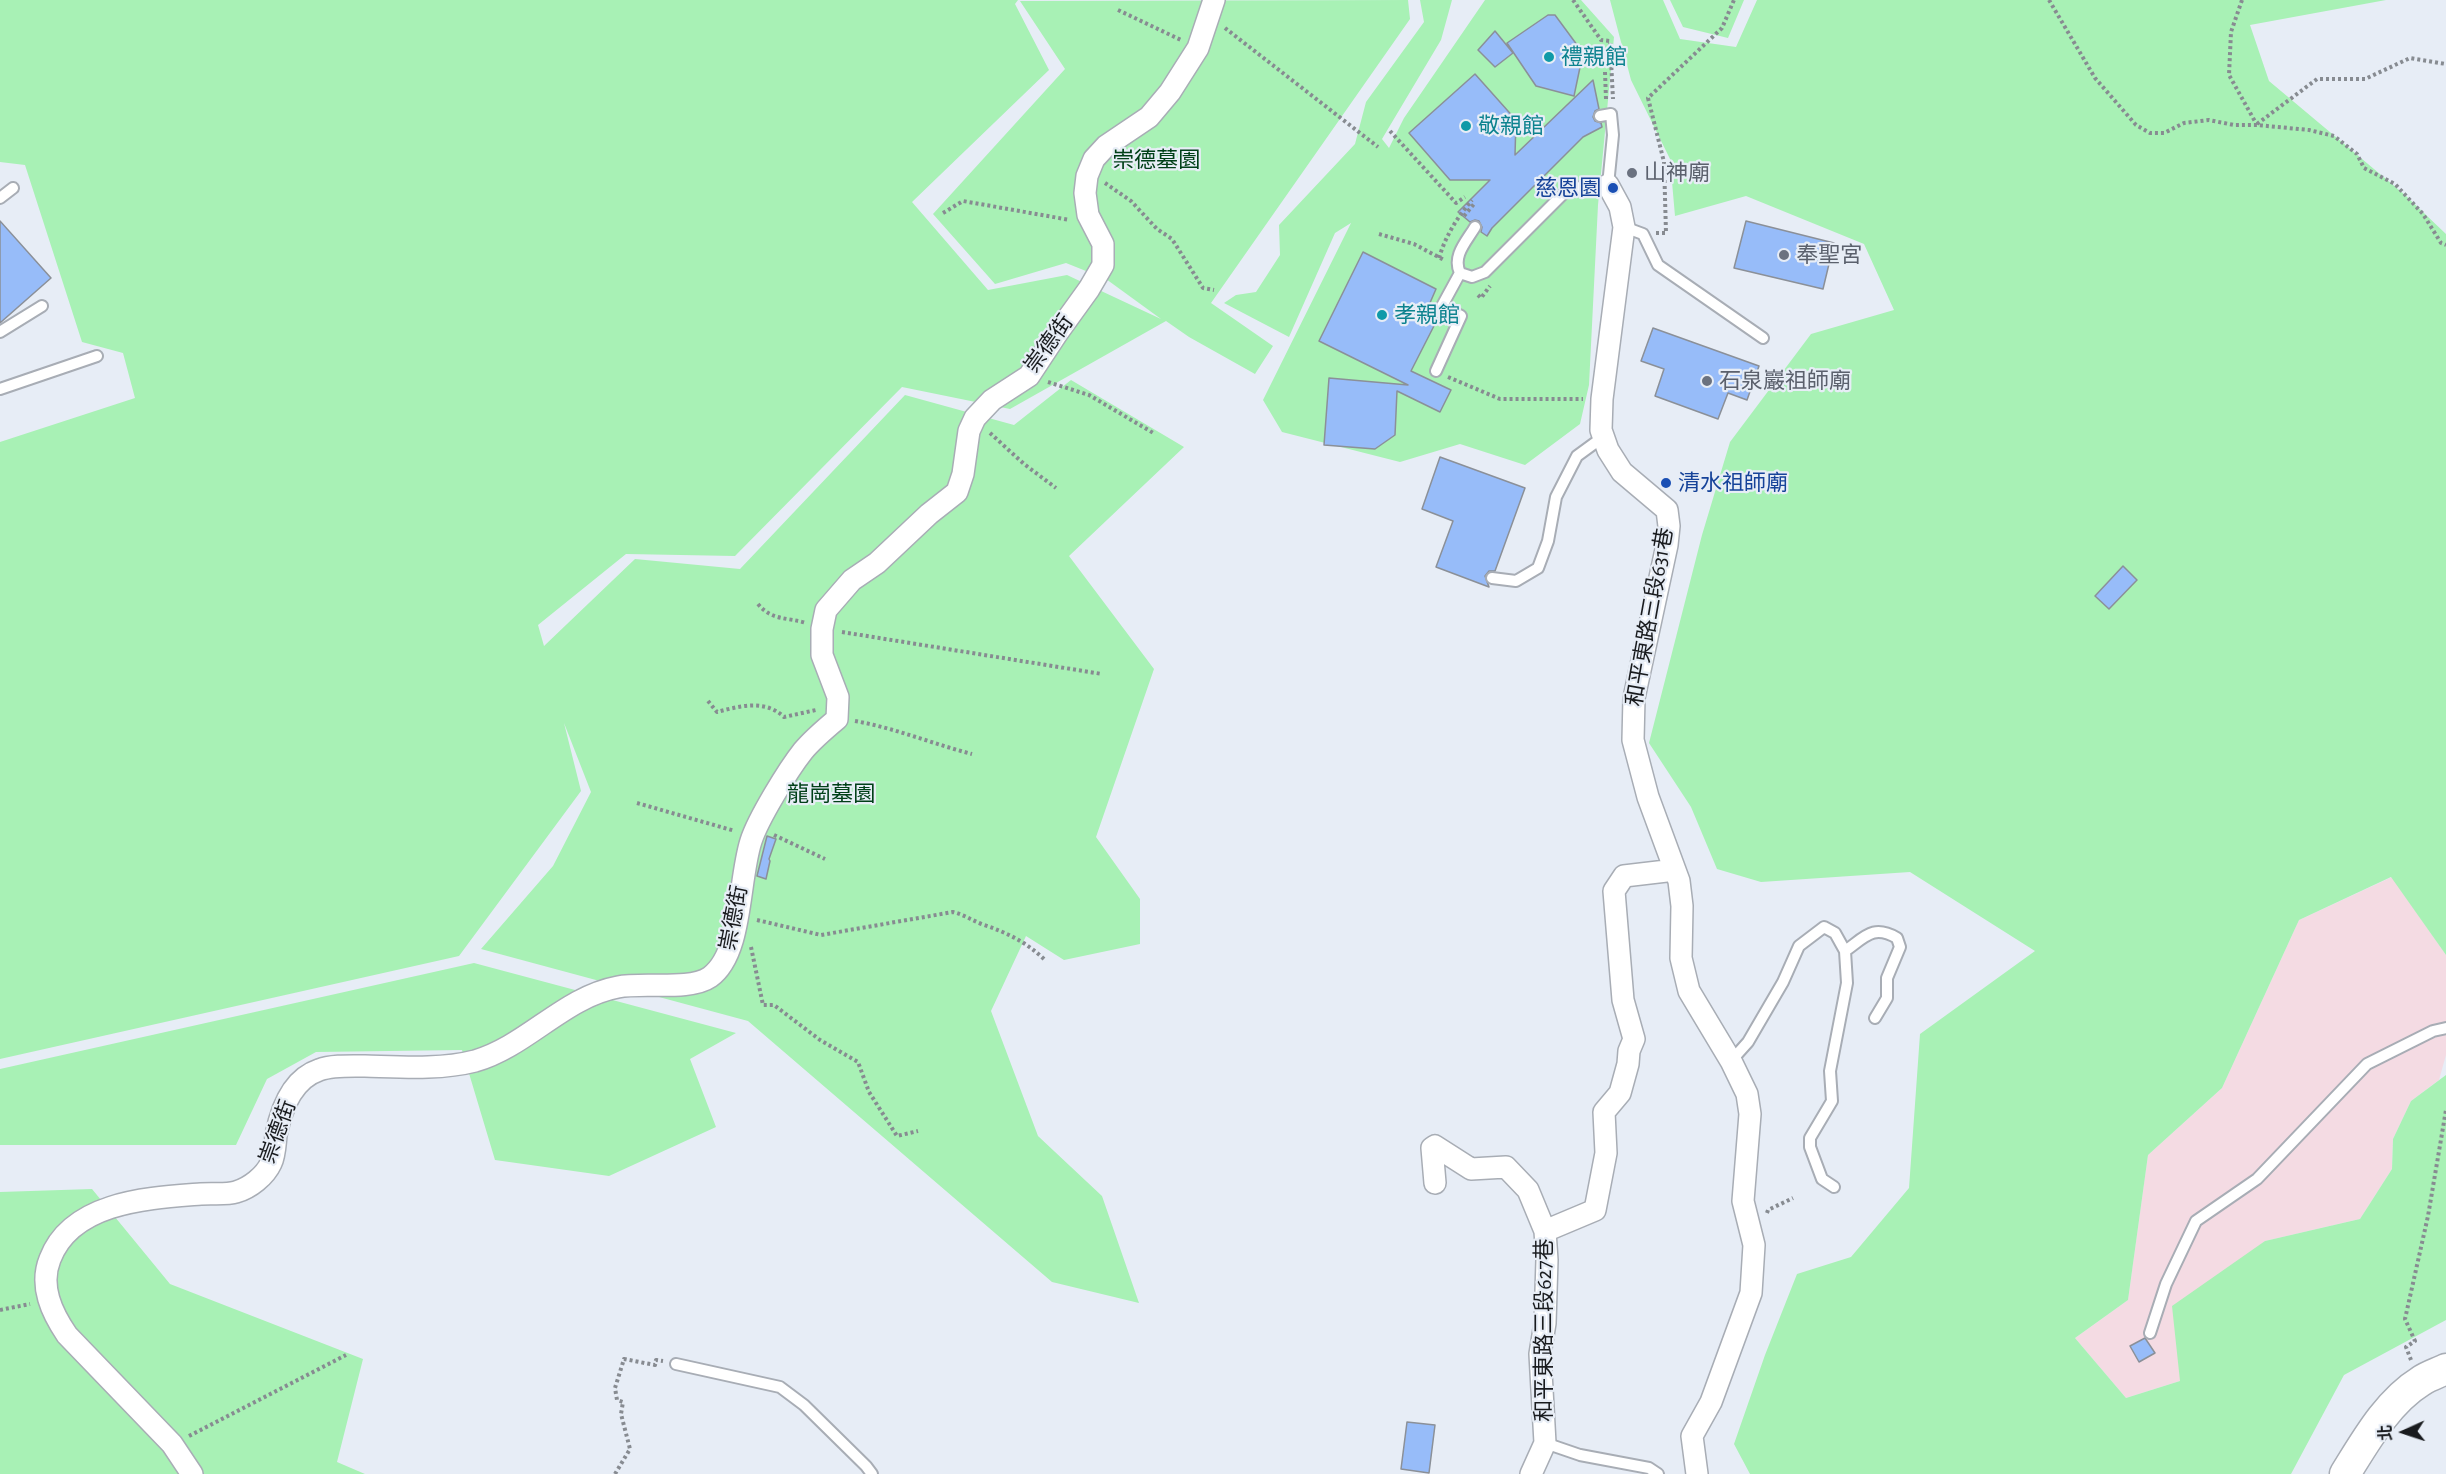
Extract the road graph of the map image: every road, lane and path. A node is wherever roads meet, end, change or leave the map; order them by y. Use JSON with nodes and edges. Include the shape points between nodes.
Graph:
{"nodes":[{"id":1,"x":1573,"y":0,"type":"edge"},
{"id":2,"x":1734,"y":0,"type":"edge"},
{"id":3,"x":2049,"y":0,"type":"edge"},
{"id":4,"x":2242,"y":0,"type":"edge"},
{"id":5,"x":1211,"y":8,"type":"edge"},
{"id":6,"x":1118,"y":10,"type":"dead end"},
{"id":7,"x":1198,"y":48,"type":"junction"},
{"id":8,"x":2446,"y":64,"type":"edge"},
{"id":9,"x":1605,"y":72,"type":"dead end"},
{"id":10,"x":1606,"y":99,"type":"dead end"},
{"id":11,"x":1612,"y":99,"type":"dead end"},
{"id":12,"x":1600,"y":116,"type":"dead end"},
{"id":13,"x":2257,"y":124,"type":"junction"},
{"id":14,"x":1390,"y":131,"type":"dead end"},
{"id":15,"x":1378,"y":147,"type":"dead end"},
{"id":16,"x":1087,"y":176,"type":"junction"},
{"id":17,"x":1608,"y":185,"type":"junction"},
{"id":18,"x":13,"y":188,"type":"dead end"},
{"id":19,"x":1465,"y":197,"type":"dead end"},
{"id":20,"x":0,"y":198,"type":"edge"},
{"id":21,"x":1472,"y":200,"type":"dead end"},
{"id":22,"x":944,"y":213,"type":"dead end"},
{"id":23,"x":1088,"y":215,"type":"junction"},
{"id":24,"x":1475,"y":227,"type":"dead end"},
{"id":25,"x":1634,"y":230,"type":"junction"},
{"id":26,"x":1379,"y":234,"type":"dead end"},
{"id":27,"x":2446,"y":245,"type":"edge"},
{"id":28,"x":1439,"y":258,"type":"junction"},
{"id":29,"x":1447,"y":262,"type":"dead end"},
{"id":30,"x":1460,"y":273,"type":"junction"},
{"id":31,"x":1494,"y":286,"type":"dead end"},
{"id":32,"x":1214,"y":290,"type":"dead end"},
{"id":33,"x":1478,"y":295,"type":"dead end"},
{"id":34,"x":42,"y":306,"type":"dead end"},
{"id":35,"x":0,"y":332,"type":"edge"},
{"id":36,"x":1763,"y":338,"type":"dead end"},
{"id":37,"x":97,"y":356,"type":"dead end"},
{"id":38,"x":1436,"y":371,"type":"joint"},
{"id":39,"x":1029,"y":376,"type":"junction"},
{"id":40,"x":0,"y":389,"type":"edge"},
{"id":41,"x":1602,"y":399,"type":"junction"},
{"id":42,"x":975,"y":418,"type":"junction"},
{"id":43,"x":1155,"y":434,"type":"dead end"},
{"id":44,"x":1603,"y":437,"type":"junction"},
{"id":45,"x":1056,"y":488,"type":"dead end"},
{"id":46,"x":1492,"y":578,"type":"dead end"},
{"id":47,"x":758,"y":604,"type":"dead end"},
{"id":48,"x":801,"y":621,"type":"dead end"},
{"id":49,"x":822,"y":629,"type":"junction"},
{"id":50,"x":1102,"y":674,"type":"dead end"},
{"id":51,"x":708,"y":701,"type":"dead end"},
{"id":52,"x":847,"y":720,"type":"junction"},
{"id":53,"x":972,"y":754,"type":"dead end"},
{"id":54,"x":637,"y":803,"type":"dead end"},
{"id":55,"x":754,"y":833,"type":"junction"},
{"id":56,"x":825,"y":859,"type":"dead end"},
{"id":57,"x":1675,"y":870,"type":"junction"},
{"id":58,"x":750,"y":924,"type":"dead end"},
{"id":59,"x":750,"y":942,"type":"dead end"},
{"id":60,"x":1845,"y":951,"type":"junction"},
{"id":61,"x":1046,"y":961,"type":"dead end"},
{"id":62,"x":1875,"y":1018,"type":"dead end"},
{"id":63,"x":2446,"y":1028,"type":"edge"},
{"id":64,"x":1731,"y":1061,"type":"junction"},
{"id":65,"x":2446,"y":1110,"type":"edge"},
{"id":66,"x":918,"y":1131,"type":"dead end"},
{"id":67,"x":1435,"y":1184,"type":"dead end"},
{"id":68,"x":1834,"y":1187,"type":"dead end"},
{"id":69,"x":1545,"y":1231,"type":"junction"},
{"id":70,"x":48,"y":1301,"type":"junction"},
{"id":71,"x":0,"y":1310,"type":"edge"},
{"id":72,"x":2150,"y":1333,"type":"dead end"},
{"id":73,"x":346,"y":1355,"type":"dead end"},
{"id":74,"x":2412,"y":1360,"type":"dead end"},
{"id":75,"x":676,"y":1364,"type":"joint"},
{"id":76,"x":2446,"y":1369,"type":"edge"},
{"id":77,"x":1545,"y":1443,"type":"junction"},
{"id":78,"x":172,"y":1444,"type":"junction"},
{"id":79,"x":192,"y":1474,"type":"edge"},
{"id":80,"x":615,"y":1474,"type":"edge"},
{"id":81,"x":872,"y":1474,"type":"edge"},
{"id":82,"x":1531,"y":1474,"type":"edge"},
{"id":83,"x":1659,"y":1474,"type":"edge"},
{"id":84,"x":1697,"y":1474,"type":"edge"},
{"id":85,"x":2345,"y":1474,"type":"edge"}],
"edges":[{"from":1,"to":11,"type":"path","via":[[1601,40],[1610,41]]},
{"from":2,"to":25,"type":"path","via":[[1722,28],[1648,98],[1664,162],[1666,233]]},
{"from":3,"to":13,"type":"path","via":[[2094,78],[2136,125],[2150,133],[2164,133],[2184,123],[2209,120]]},
{"from":4,"to":13,"type":"path","via":[[2231,33],[2229,75]]},
{"from":5,"to":7,"type":"street","name":"崇德街"},
{"from":5,"to":15,"type":"path"},
{"from":6,"to":7,"type":"path"},
{"from":7,"to":16,"type":"street","name":"崇德街","via":[[1149,117],[1106,146],[1094,159]]},
{"from":8,"to":13,"type":"path","via":[[2410,58],[2365,79],[2318,79]]},
{"from":9,"to":10,"type":"path"},
{"from":12,"to":17,"type":"lane","via":[[1611,114]]},
{"from":13,"to":27,"type":"path","via":[[2334,136],[2357,154],[2364,168],[2395,184]]},
{"from":14,"to":19,"type":"path","via":[[1456,203]]},
{"from":16,"to":23,"type":"street","name":"崇德街"},
{"from":16,"to":32,"type":"path","via":[[1099,179],[1131,201],[1172,239],[1203,288]]},
{"from":17,"to":25,"type":"street","name":"和平東路三段631巷"},
{"from":17,"to":30,"type":"lane","via":[[1569,188],[1485,272],[1472,277]]},
{"from":18,"to":20,"type":"lane"},
{"from":21,"to":28,"type":"path","via":[[1462,211]]},
{"from":22,"to":23,"type":"path","via":[[963,201],[1072,220]]},
{"from":23,"to":39,"type":"street","name":"崇德街","via":[[1103,244],[1103,265]]},
{"from":24,"to":30,"type":"lane","via":[[1456,258]]},
{"from":25,"to":36,"type":"lane","via":[[1658,264]]},
{"from":25,"to":41,"type":"street","name":"和平東路三段631巷"},
{"from":26,"to":28,"type":"path","via":[[1414,244]]},
{"from":28,"to":29,"type":"path"},
{"from":30,"to":38,"type":"lane","via":[[1442,306],[1461,316]]},
{"from":31,"to":33,"type":"path","via":[[1481,298]]},
{"from":34,"to":35,"type":"lane"},
{"from":37,"to":40,"type":"lane"},
{"from":38,"to":41,"type":"path","via":[[1500,399]]},
{"from":39,"to":42,"type":"street","name":"崇德街","via":[[992,400]]},
{"from":39,"to":43,"type":"path","via":[[1089,395]]},
{"from":41,"to":44,"type":"street","name":"和平東路三段631巷"},
{"from":42,"to":45,"type":"path"},
{"from":42,"to":49,"type":"street","name":"崇德街","via":[[957,492],[852,580],[826,610]]},
{"from":44,"to":46,"type":"lane","via":[[1577,456],[1556,497],[1548,541],[1538,568],[1516,581]]},
{"from":44,"to":57,"type":"street","name":"和平東路三段631巷","via":[[1622,472],[1667,510],[1668,544],[1634,698],[1632,740]]},
{"from":47,"to":48,"type":"path","via":[[776,619]]},
{"from":49,"to":50,"type":"path"},
{"from":49,"to":52,"type":"street","name":"崇德街","via":[[822,655]]},
{"from":51,"to":52,"type":"path","via":[[717,712],[751,704],[777,710],[784,717],[817,710]]},
{"from":52,"to":53,"type":"path"},
{"from":52,"to":55,"type":"street","name":"崇德街","via":[[805,749]]},
{"from":54,"to":55,"type":"path"},
{"from":55,"to":56,"type":"path"},
{"from":55,"to":70,"type":"street","name":"崇德街","via":[[743,871],[733,944],[724,964],[708,979],[690,984],[616,987],[586,998],[494,1055],[472,1062],[318,1070],[298,1083],[283,1108],[272,1162],[258,1181],[236,1192],[164,1198],[99,1210],[80,1222],[52,1252],[47,1266]]},
{"from":57,"to":64,"type":"street","name":"和平東路三段631巷","via":[[1682,906],[1681,958],[1689,991]]},
{"from":57,"to":69,"type":"street","via":[[1624,876],[1614,891],[1623,1000],[1634,1039],[1620,1093],[1604,1112],[1606,1153],[1595,1210]]},
{"from":58,"to":61,"type":"path","via":[[752,918],[820,935],[953,912],[1001,930]]},
{"from":59,"to":66,"type":"path","via":[[763,1005],[774,1005],[820,1040],[858,1062],[869,1092],[897,1136]]},
{"from":60,"to":62,"type":"lane","via":[[1873,932],[1885,931],[1897,938],[1900,947],[1887,978],[1887,998]]},
{"from":60,"to":64,"type":"lane","via":[[1835,933],[1824,927],[1799,946],[1748,1042]]},
{"from":60,"to":68,"type":"lane","via":[[1847,983],[1830,1071],[1832,1101],[1810,1138],[1822,1179]]},
{"from":63,"to":72,"type":"lane","via":[[2367,1064],[2257,1179],[2196,1221],[2166,1284]]},
{"from":64,"to":84,"type":"street","name":"和平東路三段631巷","via":[[1747,1094],[1750,1114],[1743,1201],[1754,1245],[1751,1293],[1711,1402],[1692,1436]]},
{"from":65,"to":74,"type":"path","via":[[2405,1319],[2415,1341],[2406,1347]]},
{"from":67,"to":69,"type":"street","name":"和平東路三段627巷","via":[[1435,1146],[1471,1169],[1506,1167],[1528,1190]]},
{"from":69,"to":77,"type":"street","name":"和平東路三段627巷","via":[[1545,1323],[1540,1354]]},
{"from":70,"to":71,"type":"path"},
{"from":70,"to":78,"type":"street","name":"崇德街","via":[[67,1335]]},
{"from":73,"to":78,"type":"path"},
{"from":75,"to":80,"type":"path","via":[[656,1360],[655,1365],[624,1359],[615,1388],[617,1400],[623,1402],[621,1414],[630,1449]]},
{"from":75,"to":81,"type":"lane","via":[[780,1387],[804,1405]]},
{"from":76,"to":85,"type":"main road","via":[[2420,1381],[2397,1401]]},
{"from":77,"to":82,"type":"street","name":"和平東路三段627巷"},
{"from":77,"to":83,"type":"lane","via":[[1580,1455],[1649,1468]]},
{"from":78,"to":79,"type":"street","name":"崇德街"}]}
